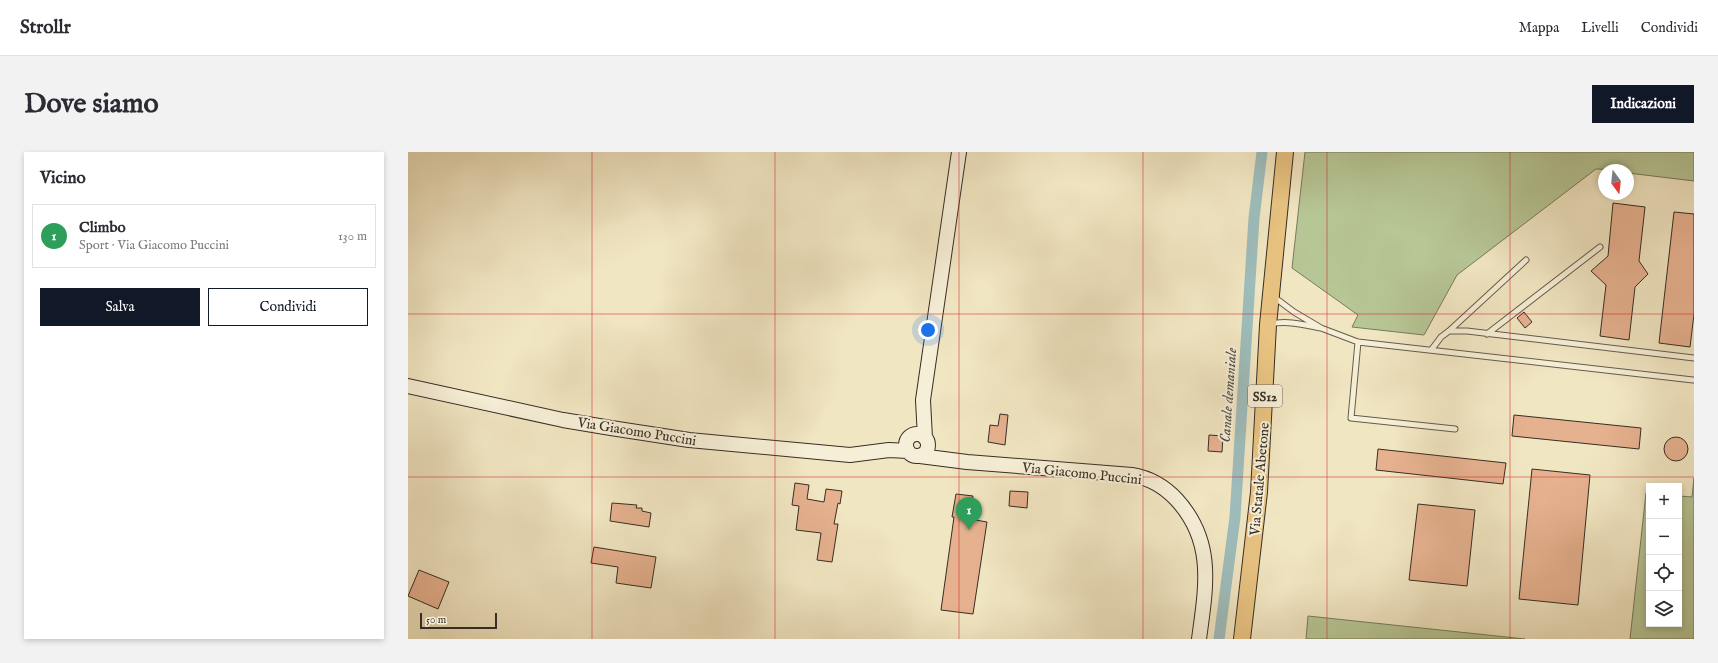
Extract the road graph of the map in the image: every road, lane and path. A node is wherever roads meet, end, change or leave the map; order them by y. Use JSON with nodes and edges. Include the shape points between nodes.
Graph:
{"nodes":[{"id":1,"x":959,"y":152,"type":"edge"},
{"id":2,"x":1285,"y":152,"type":"edge"},
{"id":3,"x":1600,"y":247,"type":"dead end"},
{"id":4,"x":1526,"y":260,"type":"dead end"},
{"id":5,"x":1270,"y":294,"type":"junction"},
{"id":6,"x":1268,"y":325,"type":"junction"},
{"id":7,"x":1321,"y":328,"type":"junction"},
{"id":8,"x":1449,"y":331,"type":"junction"},
{"id":9,"x":1487,"y":334,"type":"junction"},
{"id":10,"x":1358,"y":342,"type":"junction"},
{"id":11,"x":1432,"y":349,"type":"junction"},
{"id":12,"x":1694,"y":358,"type":"edge"},
{"id":13,"x":1693,"y":380,"type":"edge"},
{"id":14,"x":408,"y":386,"type":"edge"},
{"id":15,"x":923,"y":400,"type":"junction"},
{"id":16,"x":1455,"y":429,"type":"dead end"},
{"id":17,"x":926,"y":439,"type":"junction"},
{"id":18,"x":912,"y":445,"type":"junction"},
{"id":19,"x":954,"y":460,"type":"junction"},
{"id":20,"x":1199,"y":639,"type":"edge"},
{"id":21,"x":1242,"y":639,"type":"edge"}],
"edges":[{"from":1,"to":15,"type":"street"},
{"from":2,"to":5,"type":"main road","name":"Via Statale Abetone","number":"SS12"},
{"from":3,"to":9,"type":"lane"},
{"from":4,"to":8,"type":"lane"},
{"from":5,"to":6,"type":"main road","name":"Via Statale Abetone","number":"SS12"},
{"from":5,"to":7,"type":"lane"},
{"from":6,"to":7,"type":"lane","via":[[1297,323]]},
{"from":6,"to":21,"type":"main road","name":"Via Statale Abetone","number":"SS12","via":[[1260,478]]},
{"from":7,"to":10,"type":"lane"},
{"from":8,"to":9,"type":"lane"},
{"from":8,"to":11,"type":"lane"},
{"from":9,"to":12,"type":"lane"},
{"from":10,"to":11,"type":"lane"},
{"from":10,"to":16,"type":"lane","via":[[1351,418]]},
{"from":11,"to":13,"type":"lane"},
{"from":14,"to":18,"type":"street","name":"Via Giacomo Puccini","via":[[524,412],[657,436],[850,455]]},
{"from":15,"to":17,"type":"street"},
{"from":15,"to":18,"type":"street"},
{"from":17,"to":18,"type":"street","via":[[917,434]]},
{"from":17,"to":19,"type":"street"},
{"from":18,"to":19,"type":"street","name":"Via Giacomo Puccini"},
{"from":19,"to":20,"type":"street","name":"Via Giacomo Puccini","via":[[1132,475],[1149,479],[1166,489],[1188,513],[1203,545],[1205,576]]}]}
